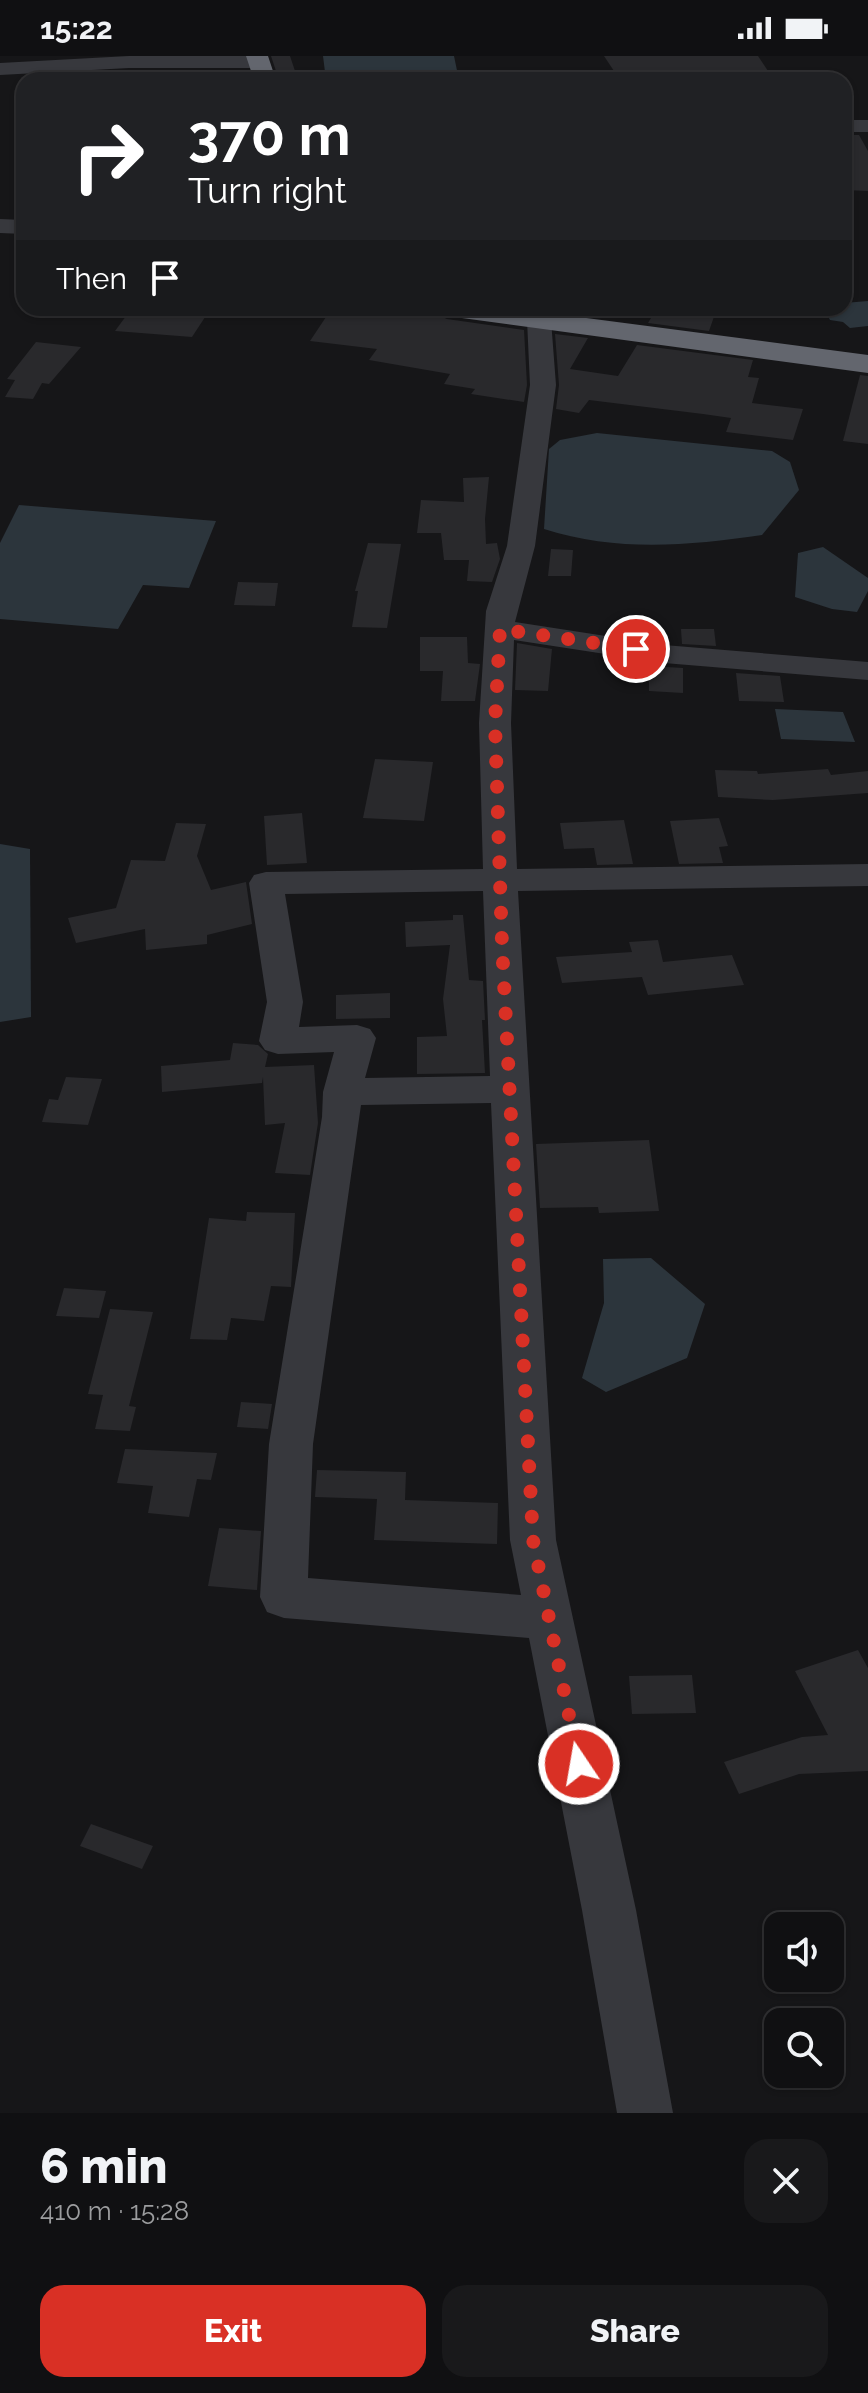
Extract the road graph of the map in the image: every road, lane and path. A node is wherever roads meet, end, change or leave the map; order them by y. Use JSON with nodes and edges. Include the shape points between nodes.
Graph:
{"nodes":[{"id":1,"x":260,"y":66,"type":"edge"},
{"id":2,"x":0,"y":69,"type":"edge"},
{"id":3,"x":508,"y":316,"type":"edge"},
{"id":4,"x":539,"y":320,"type":"junction"},
{"id":5,"x":868,"y":364,"type":"edge"},
{"id":6,"x":500,"y":629,"type":"junction"},
{"id":7,"x":868,"y":671,"type":"edge"},
{"id":8,"x":868,"y":875,"type":"edge"},
{"id":9,"x":500,"y":881,"type":"junction"},
{"id":10,"x":510,"y":1089,"type":"junction"},
{"id":11,"x":342,"y":1092,"type":"junction"},
{"id":12,"x":549,"y":1618,"type":"junction"},
{"id":13,"x":643,"y":2112,"type":"edge"}],
"edges":[{"from":1,"to":2,"type":"street","via":[[129,62]]},
{"from":3,"to":4,"type":"highway"},
{"from":4,"to":5,"type":"highway"},
{"from":4,"to":6,"type":"street","via":[[543,385],[521,546]]},
{"from":6,"to":7,"type":"street","via":[[664,654]]},
{"from":6,"to":9,"type":"street","via":[[495,723]]},
{"from":8,"to":9,"type":"street"},
{"from":9,"to":10,"type":"street"},
{"from":9,"to":11,"type":"street","via":[[266,883],[285,1002],[278,1041],[357,1038]]},
{"from":10,"to":11,"type":"street"},
{"from":10,"to":12,"type":"street","via":[[533,1540]]},
{"from":11,"to":12,"type":"street","via":[[291,1444],[284,1597]]},
{"from":12,"to":13,"type":"street","via":[[609,1910]]}]}
